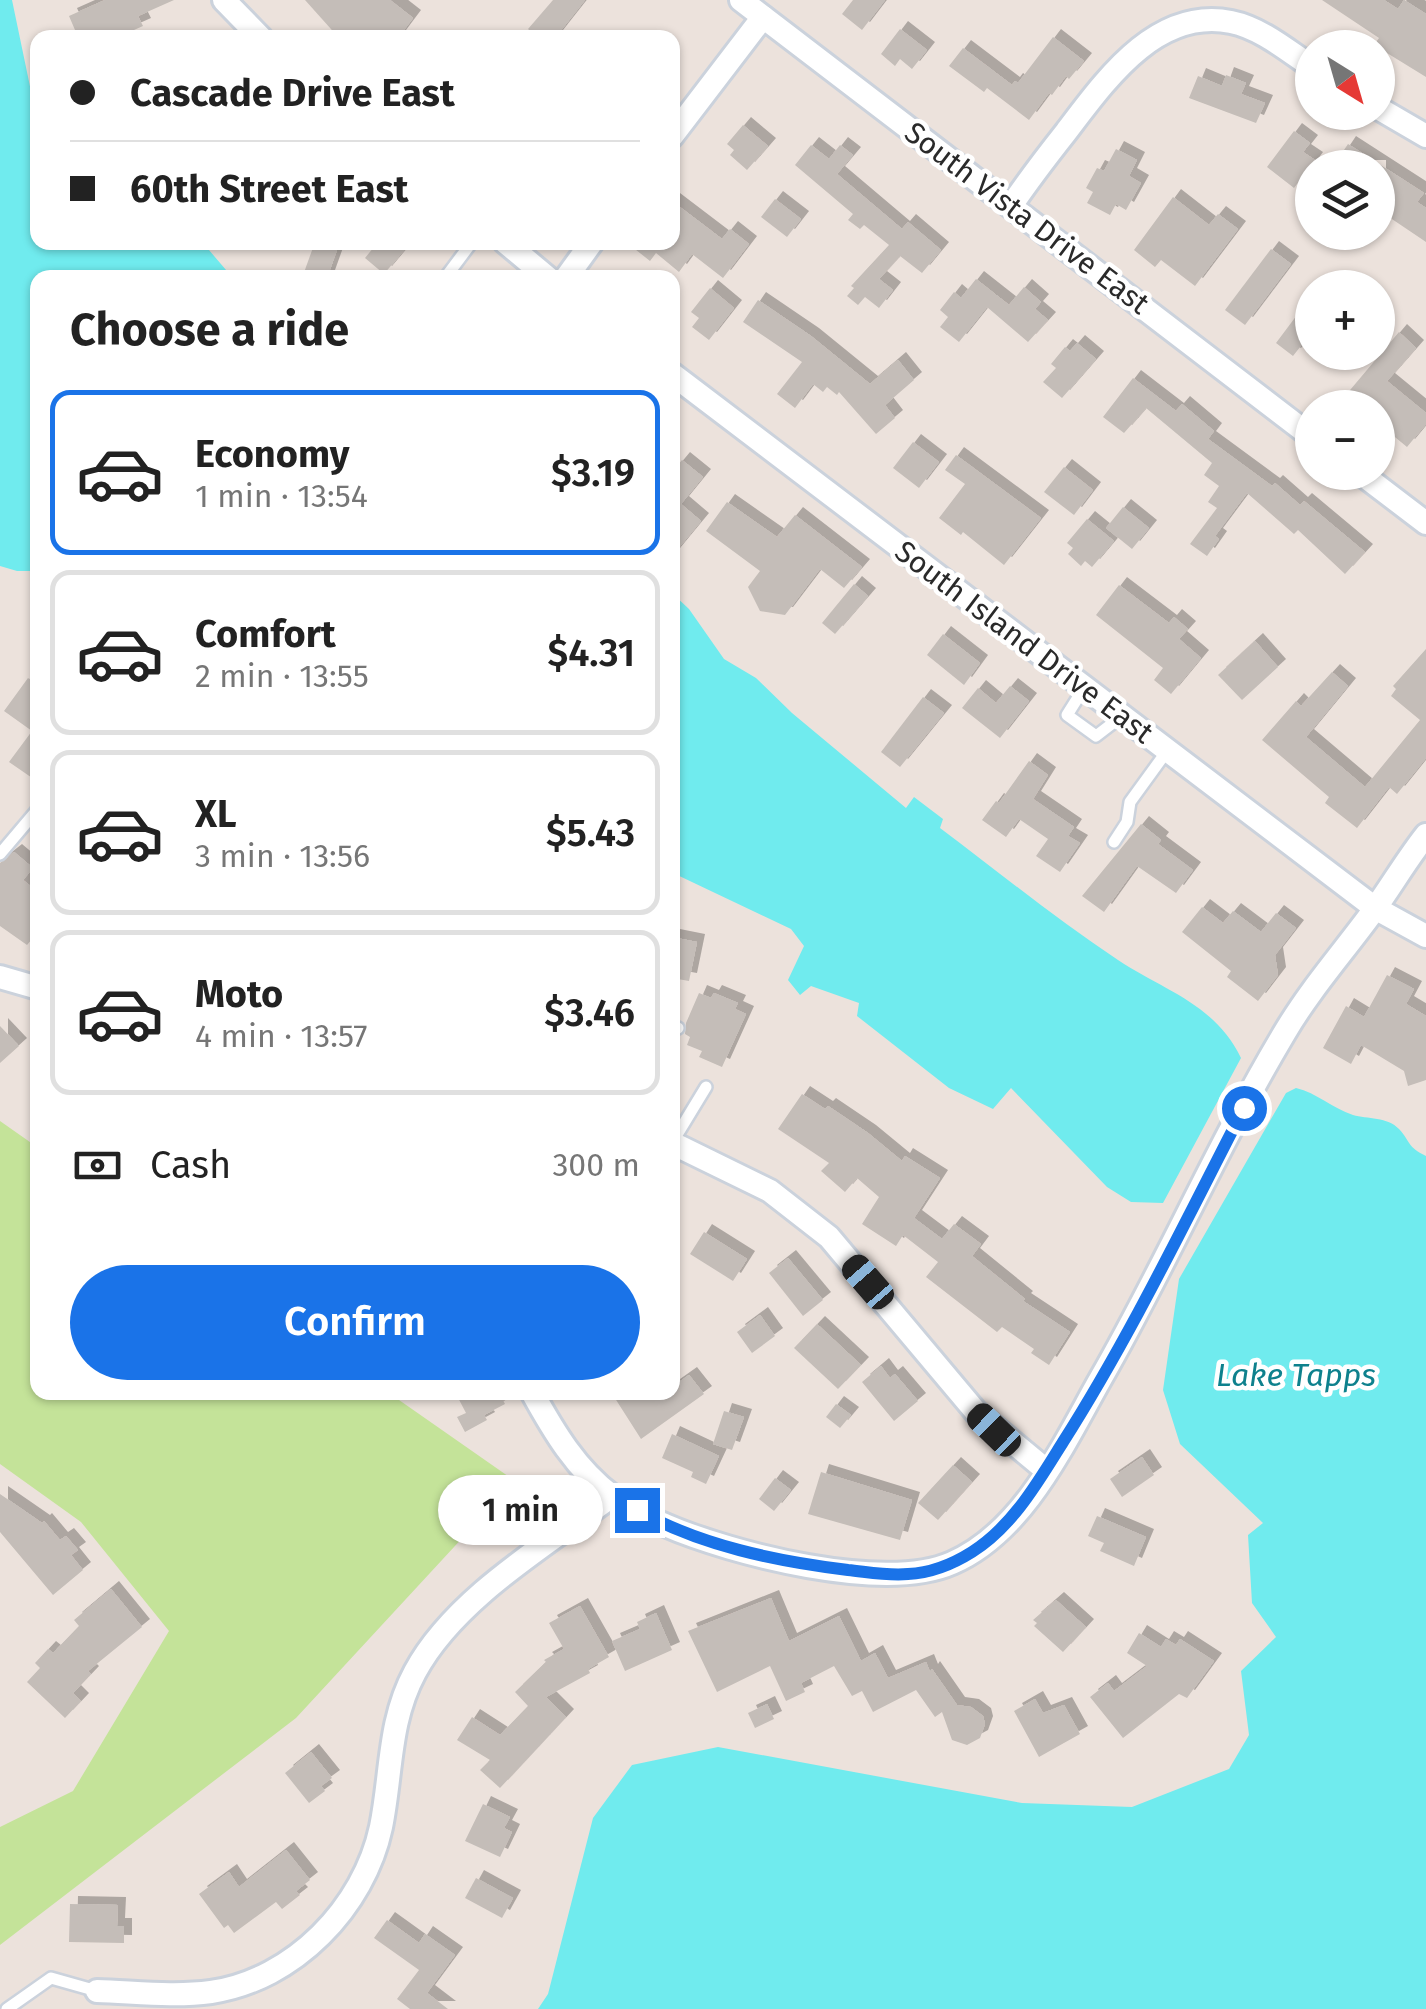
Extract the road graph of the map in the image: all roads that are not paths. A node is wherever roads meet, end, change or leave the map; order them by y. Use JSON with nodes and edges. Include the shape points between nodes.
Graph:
{"nodes":[{"id":1,"x":224,"y":0,"type":"edge"},
{"id":2,"x":741,"y":0,"type":"edge"},
{"id":3,"x":763,"y":17,"type":"junction"},
{"id":4,"x":253,"y":30,"type":"edge"},
{"id":5,"x":1295,"y":56,"type":"edge"},
{"id":6,"x":1395,"y":118,"type":"edge"},
{"id":7,"x":680,"y":126,"type":"edge"},
{"id":8,"x":1426,"y":136,"type":"edge"},
{"id":9,"x":1011,"y":206,"type":"junction"},
{"id":10,"x":515,"y":250,"type":"edge"},
{"id":11,"x":539,"y":270,"type":"edge"},
{"id":12,"x":680,"y":380,"type":"edge"},
{"id":13,"x":1295,"y":424,"type":"edge"},
{"id":14,"x":1383,"y":490,"type":"edge"},
{"id":15,"x":1426,"y":522,"type":"edge"},
{"id":16,"x":1084,"y":688,"type":"junction"},
{"id":17,"x":1122,"y":716,"type":"junction"},
{"id":18,"x":1168,"y":751,"type":"junction"},
{"id":19,"x":30,"y":818,"type":"edge"},
{"id":20,"x":1426,"y":836,"type":"edge"},
{"id":21,"x":1114,"y":842,"type":"dead end"},
{"id":22,"x":0,"y":854,"type":"edge"},
{"id":23,"x":1375,"y":908,"type":"junction"},
{"id":24,"x":1426,"y":936,"type":"edge"},
{"id":25,"x":0,"y":977,"type":"edge"},
{"id":26,"x":30,"y":986,"type":"edge"},
{"id":27,"x":706,"y":1087,"type":"dead end"},
{"id":28,"x":680,"y":1130,"type":"edge"},
{"id":29,"x":680,"y":1147,"type":"edge"},
{"id":30,"x":537,"y":1400,"type":"edge"},
{"id":31,"x":1046,"y":1470,"type":"junction"},
{"id":32,"x":612,"y":1496,"type":"junction"},
{"id":33,"x":97,"y":1990,"type":"joint"},
{"id":34,"x":8,"y":2009,"type":"edge"}],
"edges":[{"from":1,"to":4,"type":"street"},
{"from":2,"to":3,"type":"street","name":"South Vista Drive East"},
{"from":3,"to":7,"type":"street"},
{"from":3,"to":9,"type":"street","name":"South Vista Drive East"},
{"from":5,"to":9,"type":"street","via":[[1228,22],[1192,23],[1155,38],[1114,72]]},
{"from":6,"to":8,"type":"street"},
{"from":9,"to":13,"type":"street","name":"South Vista Drive East"},
{"from":10,"to":11,"type":"street"},
{"from":12,"to":16,"type":"street","name":"South Island Drive East"},
{"from":14,"to":15,"type":"street"},
{"from":16,"to":17,"type":"street","name":"South Island Drive East"},
{"from":16,"to":17,"type":"lane","via":[[1067,715],[1096,736]]},
{"from":17,"to":18,"type":"street","name":"South Island Drive East"},
{"from":18,"to":21,"type":"lane","via":[[1130,802]]},
{"from":18,"to":23,"type":"street","name":"South Island Drive East"},
{"from":19,"to":22,"type":"lane"},
{"from":20,"to":23,"type":"street"},
{"from":23,"to":24,"type":"street","name":"South Island Drive East"},
{"from":23,"to":31,"type":"street","via":[[1286,1030],[1134,1320]]},
{"from":25,"to":26,"type":"street"},
{"from":27,"to":28,"type":"lane"},
{"from":29,"to":31,"type":"street","via":[[770,1190],[829,1237],[976,1412]]},
{"from":30,"to":32,"type":"street","via":[[582,1469]]},
{"from":31,"to":32,"type":"street","via":[[976,1550],[908,1574],[809,1565],[735,1549],[662,1524]]},
{"from":32,"to":33,"type":"street","via":[[463,1610],[427,1651],[401,1698],[367,1871],[316,1940],[281,1968],[212,1992]]},
{"from":33,"to":34,"type":"lane","via":[[52,1978]]}]}
